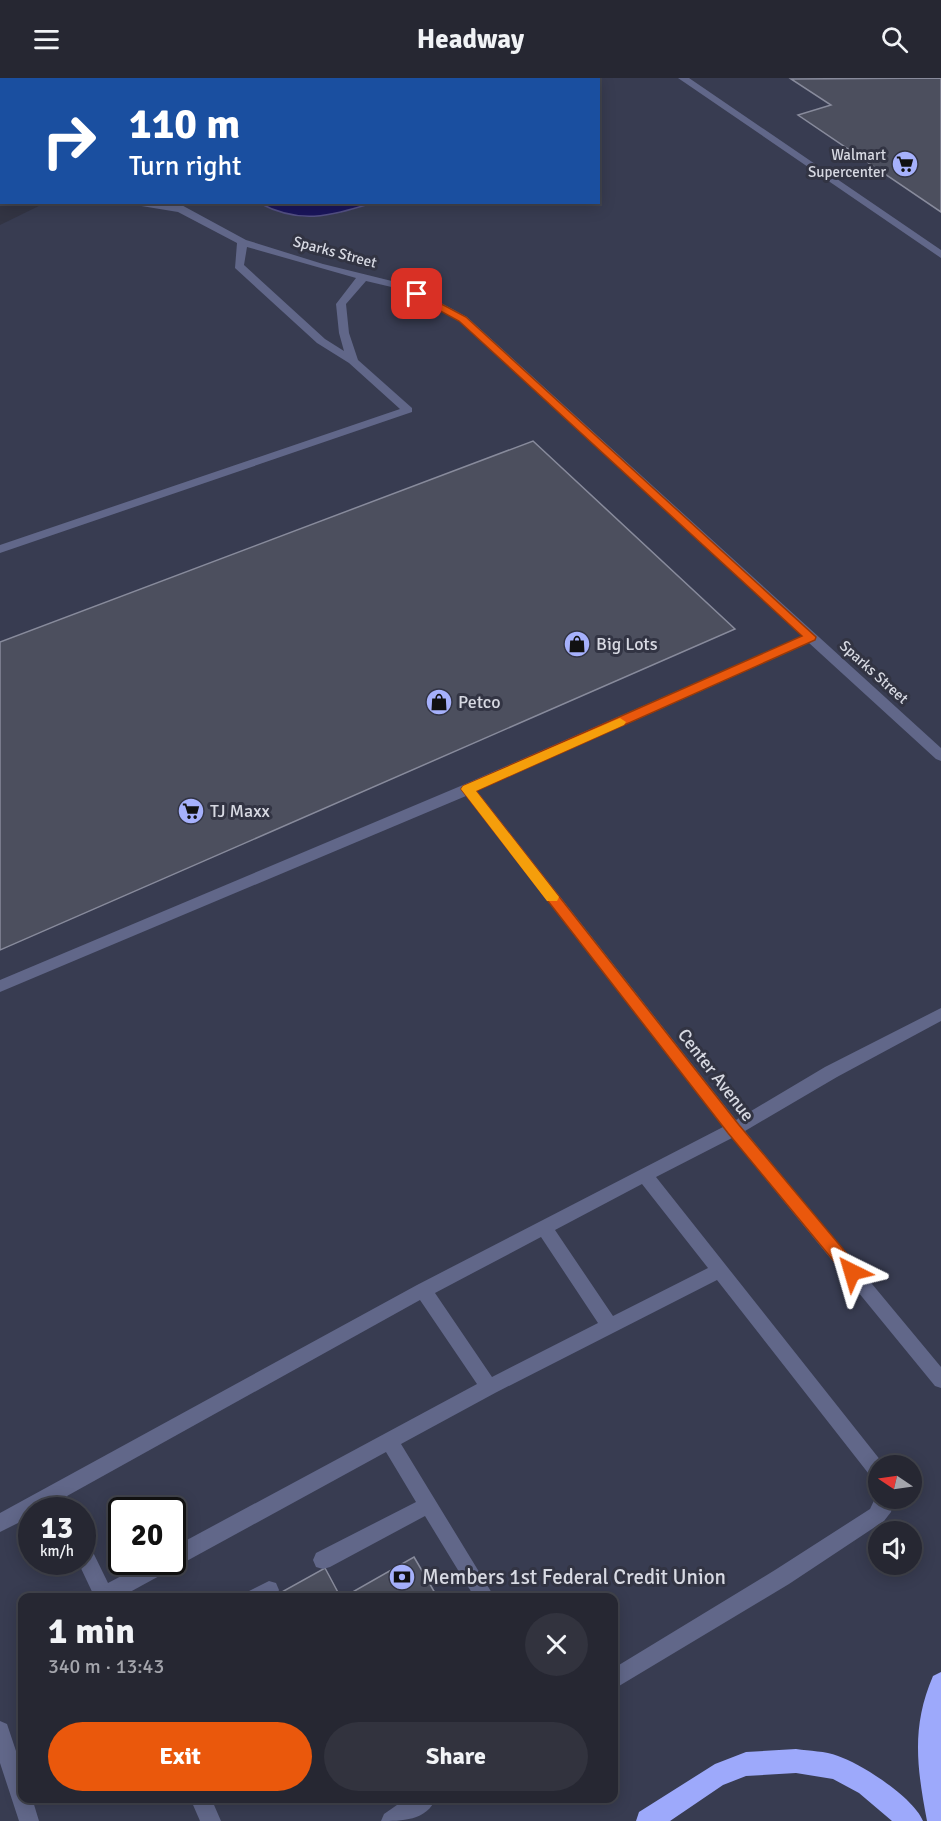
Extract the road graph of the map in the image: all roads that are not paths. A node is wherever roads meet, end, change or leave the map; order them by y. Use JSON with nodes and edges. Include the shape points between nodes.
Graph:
{"nodes":[{"id":1,"x":687,"y":79,"type":"edge"},
{"id":2,"x":139,"y":204,"type":"edge"},
{"id":3,"x":171,"y":204,"type":"edge"},
{"id":4,"x":180,"y":209,"type":"junction"},
{"id":5,"x":242,"y":242,"type":"junction"},
{"id":6,"x":941,"y":255,"type":"edge"},
{"id":7,"x":363,"y":277,"type":"junction"},
{"id":8,"x":353,"y":361,"type":"junction"},
{"id":9,"x":0,"y":549,"type":"edge"},
{"id":10,"x":811,"y":637,"type":"junction"},
{"id":11,"x":941,"y":756,"type":"edge"},
{"id":12,"x":468,"y":789,"type":"junction"},
{"id":13,"x":0,"y":986,"type":"edge"},
{"id":14,"x":941,"y":1014,"type":"edge"},
{"id":15,"x":734,"y":1129,"type":"junction"},
{"id":16,"x":644,"y":1174,"type":"junction"},
{"id":17,"x":543,"y":1227,"type":"junction"},
{"id":18,"x":720,"y":1270,"type":"junction"},
{"id":19,"x":423,"y":1290,"type":"junction"},
{"id":20,"x":610,"y":1326,"type":"junction"},
{"id":21,"x":941,"y":1380,"type":"edge"},
{"id":22,"x":489,"y":1388,"type":"junction"},
{"id":23,"x":389,"y":1441,"type":"junction"},
{"id":24,"x":868,"y":1458,"type":"edge"},
{"id":25,"x":55,"y":1492,"type":"junction"},
{"id":26,"x":58,"y":1497,"type":"edge"},
{"id":27,"x":428,"y":1505,"type":"junction"},
{"id":28,"x":882,"y":1509,"type":"edge"},
{"id":29,"x":0,"y":1523,"type":"edge"},
{"id":30,"x":186,"y":1550,"type":"edge"},
{"id":31,"x":323,"y":1560,"type":"dead end"},
{"id":32,"x":94,"y":1575,"type":"edge"},
{"id":33,"x":142,"y":1575,"type":"edge"},
{"id":34,"x":103,"y":1593,"type":"edge"},
{"id":35,"x":109,"y":1593,"type":"edge"},
{"id":36,"x":483,"y":1593,"type":"edge"},
{"id":37,"x":618,"y":1677,"type":"edge"},
{"id":38,"x":941,"y":1684,"type":"edge"},
{"id":39,"x":0,"y":1731,"type":"edge"},
{"id":40,"x":18,"y":1787,"type":"edge"},
{"id":41,"x":23,"y":1803,"type":"edge"},
{"id":42,"x":202,"y":1803,"type":"edge"},
{"id":43,"x":418,"y":1803,"type":"edge"},
{"id":44,"x":29,"y":1821,"type":"edge"},
{"id":45,"x":211,"y":1821,"type":"edge"},
{"id":46,"x":391,"y":1821,"type":"edge"},
{"id":47,"x":648,"y":1821,"type":"edge"},
{"id":48,"x":910,"y":1821,"type":"edge"},
{"id":49,"x":939,"y":1821,"type":"edge"}],
"edges":[{"from":1,"to":6,"type":"lane"},
{"from":2,"to":4,"type":"lane"},
{"from":3,"to":4,"type":"lane","name":"Sparks Street"},
{"from":4,"to":5,"type":"lane","name":"Sparks Street"},
{"from":5,"to":7,"type":"lane","name":"Sparks Street"},
{"from":5,"to":8,"type":"lane","via":[[239,266],[321,341]]},
{"from":7,"to":8,"type":"lane","via":[[341,304],[344,333]]},
{"from":7,"to":10,"type":"lane","name":"Sparks Street","via":[[404,288],[463,319]]},
{"from":8,"to":9,"type":"lane","via":[[408,410]]},
{"from":10,"to":11,"type":"lane","name":"Sparks Street"},
{"from":10,"to":12,"type":"lane"},
{"from":12,"to":13,"type":"lane"},
{"from":12,"to":15,"type":"lane","name":"Center Avenue"},
{"from":14,"to":15,"type":"lane"},
{"from":15,"to":16,"type":"lane"},
{"from":15,"to":21,"type":"lane","name":"Center Avenue"},
{"from":16,"to":17,"type":"lane"},
{"from":16,"to":18,"type":"lane"},
{"from":17,"to":19,"type":"lane"},
{"from":17,"to":20,"type":"lane"},
{"from":18,"to":20,"type":"lane"},
{"from":18,"to":24,"type":"lane"},
{"from":19,"to":22,"type":"lane"},
{"from":19,"to":25,"type":"lane"},
{"from":20,"to":22,"type":"lane"},
{"from":22,"to":23,"type":"lane"},
{"from":23,"to":27,"type":"lane"},
{"from":23,"to":30,"type":"lane"},
{"from":25,"to":26,"type":"lane"},
{"from":25,"to":29,"type":"lane"},
{"from":27,"to":31,"type":"lane"},
{"from":27,"to":36,"type":"lane"},
{"from":28,"to":37,"type":"lane","via":[[782,1577]]},
{"from":32,"to":34,"type":"lane"},
{"from":33,"to":35,"type":"lane"},
{"from":38,"to":49,"type":"highway","via":[[928,1725],[930,1770]]},
{"from":39,"to":40,"type":"lane"},
{"from":41,"to":44,"type":"lane"},
{"from":42,"to":45,"type":"lane"},
{"from":43,"to":46,"type":"lane"},
{"from":47,"to":48,"type":"highway","via":[[715,1776],[746,1764],[796,1761],[836,1767],[868,1784]]}]}
